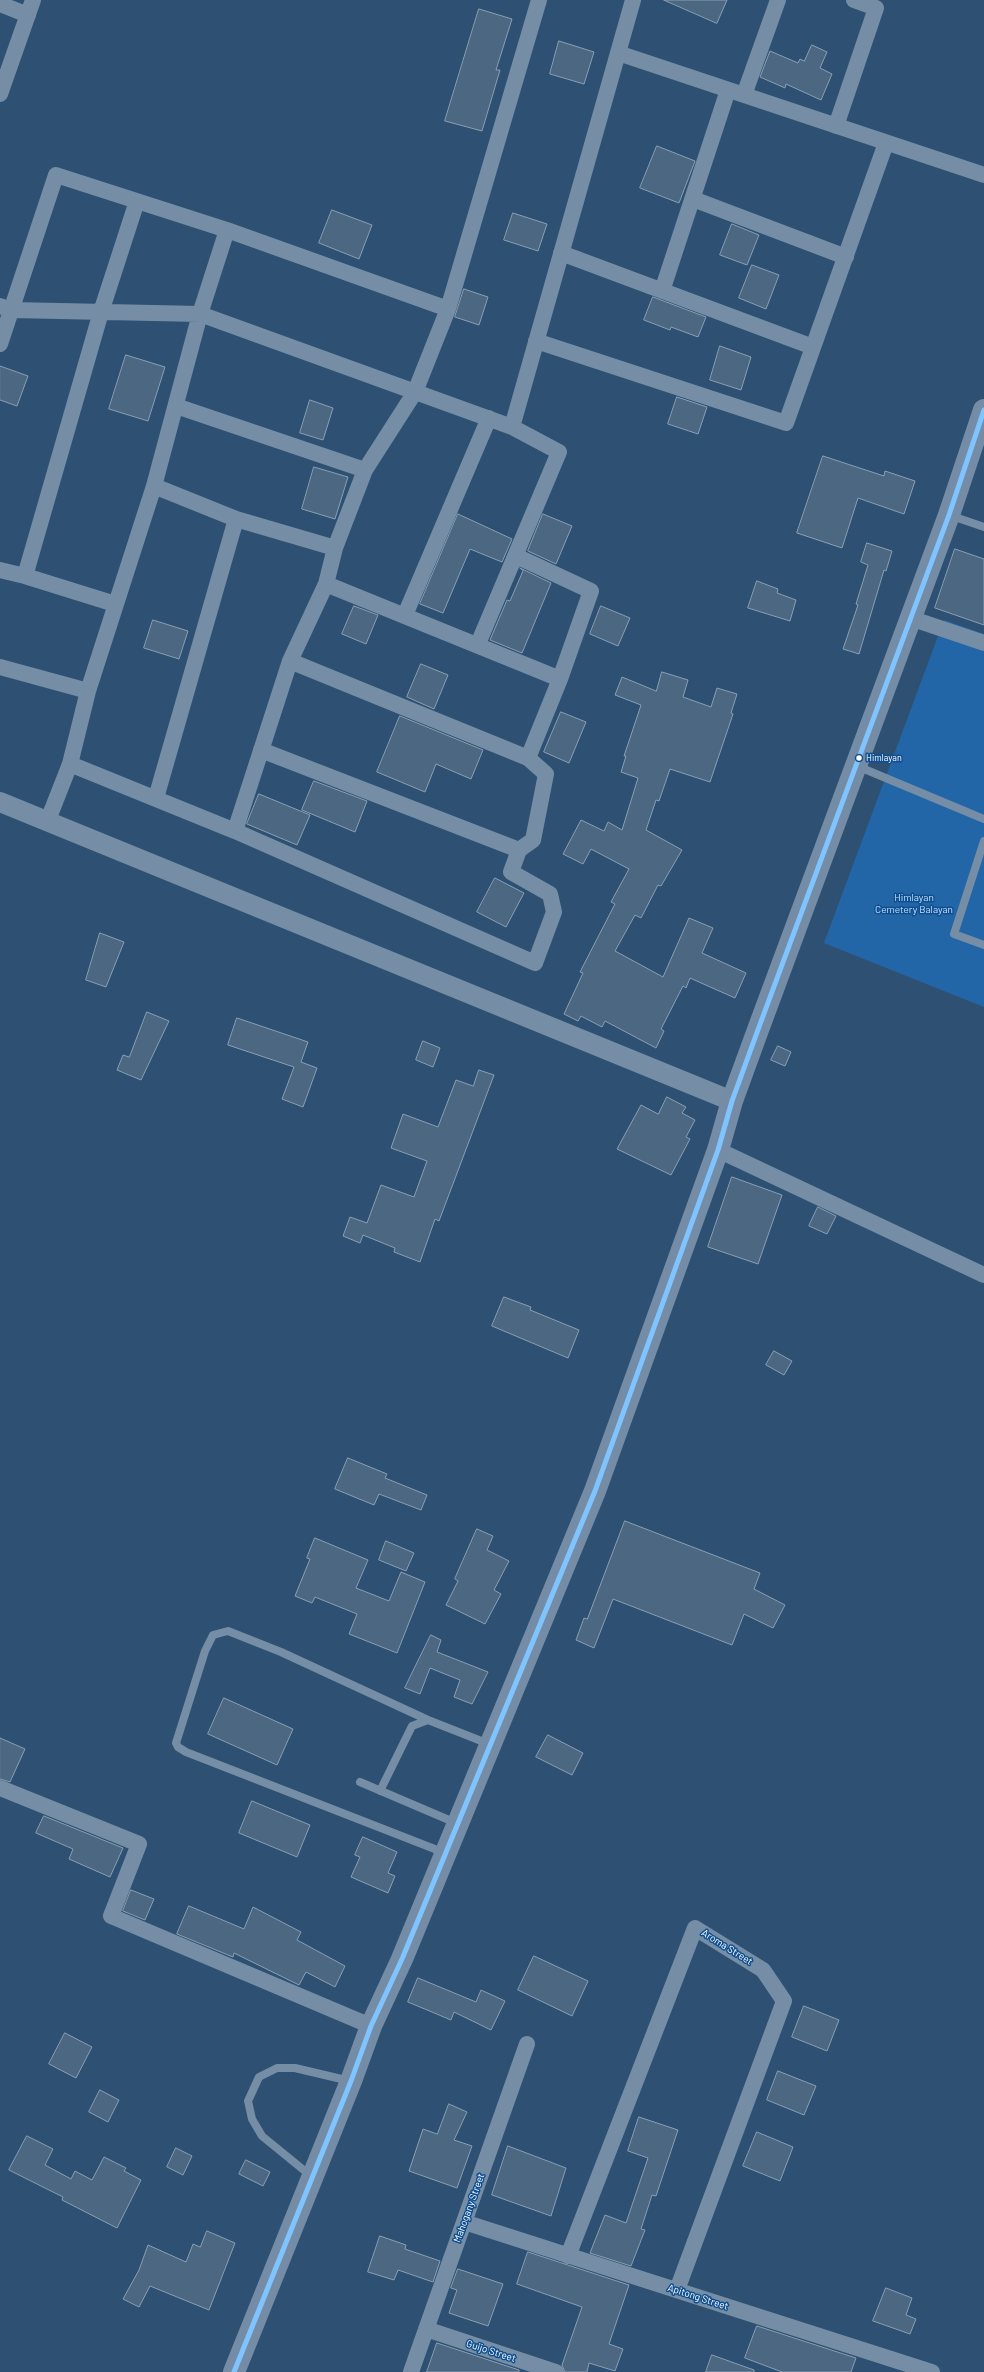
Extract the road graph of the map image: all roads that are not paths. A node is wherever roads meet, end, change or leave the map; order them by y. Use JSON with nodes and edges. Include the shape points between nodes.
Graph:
{"nodes":[{"id":1,"x":539,"y":0,"type":"edge"},
{"id":2,"x":633,"y":0,"type":"edge"},
{"id":3,"x":778,"y":0,"type":"edge"},
{"id":4,"x":854,"y":0,"type":"edge"},
{"id":5,"x":0,"y":4,"type":"edge"},
{"id":6,"x":31,"y":7,"type":"edge"},
{"id":7,"x":618,"y":52,"type":"junction"},
{"id":8,"x":3,"y":78,"type":"edge"},
{"id":9,"x":728,"y":90,"type":"junction"},
{"id":10,"x":0,"y":94,"type":"edge"},
{"id":11,"x":744,"y":95,"type":"junction"},
{"id":12,"x":836,"y":126,"type":"junction"},
{"id":13,"x":886,"y":143,"type":"junction"},
{"id":14,"x":984,"y":175,"type":"edge"},
{"id":15,"x":692,"y":199,"type":"junction"},
{"id":16,"x":137,"y":201,"type":"junction"},
{"id":17,"x":227,"y":230,"type":"junction"},
{"id":18,"x":561,"y":253,"type":"junction"},
{"id":19,"x":846,"y":257,"type":"junction"},
{"id":20,"x":662,"y":291,"type":"junction"},
{"id":21,"x":6,"y":308,"type":"edge"},
{"id":22,"x":448,"y":309,"type":"junction"},
{"id":23,"x":101,"y":312,"type":"junction"},
{"id":24,"x":200,"y":314,"type":"junction"},
{"id":25,"x":536,"y":341,"type":"junction"},
{"id":26,"x":0,"y":344,"type":"edge"},
{"id":27,"x":813,"y":347,"type":"junction"},
{"id":28,"x":415,"y":392,"type":"junction"},
{"id":29,"x":176,"y":406,"type":"junction"},
{"id":30,"x":984,"y":410,"type":"edge"},
{"id":31,"x":489,"y":418,"type":"junction"},
{"id":32,"x":512,"y":427,"type":"junction"},
{"id":33,"x":365,"y":470,"type":"junction"},
{"id":34,"x":154,"y":486,"type":"junction"},
{"id":35,"x":948,"y":515,"type":"junction"},
{"id":36,"x":236,"y":519,"type":"junction"},
{"id":37,"x":984,"y":527,"type":"edge"},
{"id":38,"x":335,"y":548,"type":"junction"},
{"id":39,"x":516,"y":556,"type":"junction"},
{"id":40,"x":0,"y":570,"type":"edge"},
{"id":41,"x":25,"y":576,"type":"junction"},
{"id":42,"x":326,"y":584,"type":"junction"},
{"id":43,"x":115,"y":604,"type":"junction"},
{"id":44,"x":405,"y":615,"type":"junction"},
{"id":45,"x":910,"y":618,"type":"junction"},
{"id":46,"x":984,"y":643,"type":"edge"},
{"id":47,"x":478,"y":644,"type":"junction"},
{"id":48,"x":290,"y":661,"type":"junction"},
{"id":49,"x":0,"y":667,"type":"edge"},
{"id":50,"x":560,"y":679,"type":"junction"},
{"id":51,"x":88,"y":691,"type":"junction"},
{"id":52,"x":261,"y":750,"type":"junction"},
{"id":53,"x":528,"y":758,"type":"junction"},
{"id":54,"x":70,"y":764,"type":"junction"},
{"id":55,"x":854,"y":765,"type":"junction"},
{"id":56,"x":156,"y":798,"type":"junction"},
{"id":57,"x":0,"y":802,"type":"edge"},
{"id":58,"x":984,"y":819,"type":"edge"},
{"id":59,"x":48,"y":820,"type":"junction"},
{"id":60,"x":235,"y":831,"type":"junction"},
{"id":61,"x":984,"y":841,"type":"edge"},
{"id":62,"x":519,"y":850,"type":"junction"},
{"id":63,"x":984,"y":945,"type":"edge"},
{"id":64,"x":732,"y":1101,"type":"junction"},
{"id":65,"x":718,"y":1150,"type":"junction"},
{"id":66,"x":984,"y":1275,"type":"edge"},
{"id":67,"x":428,"y":1720,"type":"junction"},
{"id":68,"x":491,"y":1745,"type":"junction"},
{"id":69,"x":360,"y":1782,"type":"dead end"},
{"id":70,"x":0,"y":1788,"type":"edge"},
{"id":71,"x":380,"y":1791,"type":"junction"},
{"id":72,"x":459,"y":1824,"type":"junction"},
{"id":73,"x":446,"y":1854,"type":"junction"},
{"id":74,"x":371,"y":2026,"type":"junction"},
{"id":75,"x":527,"y":2044,"type":"dead end"},
{"id":76,"x":351,"y":2081,"type":"junction"},
{"id":77,"x":311,"y":2176,"type":"junction"},
{"id":78,"x":464,"y":2222,"type":"junction"},
{"id":79,"x":568,"y":2256,"type":"junction"},
{"id":80,"x":676,"y":2290,"type":"junction"},
{"id":81,"x":426,"y":2329,"type":"junction"},
{"id":82,"x":234,"y":2372,"type":"edge"},
{"id":83,"x":411,"y":2372,"type":"edge"},
{"id":84,"x":556,"y":2372,"type":"edge"},
{"id":85,"x":932,"y":2372,"type":"edge"}],
"edges":[{"from":1,"to":22,"type":"street"},
{"from":2,"to":7,"type":"street"},
{"from":3,"to":11,"type":"street"},
{"from":4,"to":12,"type":"street","via":[[876,8]]},
{"from":5,"to":6,"type":"street"},
{"from":6,"to":8,"type":"street"},
{"from":7,"to":9,"type":"street"},
{"from":7,"to":18,"type":"street"},
{"from":8,"to":10,"type":"street"},
{"from":9,"to":11,"type":"street"},
{"from":9,"to":15,"type":"street"},
{"from":11,"to":12,"type":"street"},
{"from":12,"to":13,"type":"street"},
{"from":13,"to":14,"type":"street"},
{"from":13,"to":19,"type":"street"},
{"from":15,"to":19,"type":"street"},
{"from":15,"to":20,"type":"street"},
{"from":16,"to":17,"type":"street"},
{"from":16,"to":21,"type":"street","via":[[56,175]]},
{"from":16,"to":23,"type":"street"},
{"from":17,"to":22,"type":"street"},
{"from":17,"to":24,"type":"street"},
{"from":18,"to":20,"type":"street"},
{"from":18,"to":25,"type":"street"},
{"from":19,"to":27,"type":"street"},
{"from":20,"to":27,"type":"street"},
{"from":21,"to":23,"type":"street"},
{"from":21,"to":26,"type":"street"},
{"from":22,"to":28,"type":"street"},
{"from":23,"to":24,"type":"street"},
{"from":23,"to":41,"type":"street"},
{"from":24,"to":28,"type":"street"},
{"from":24,"to":29,"type":"street"},
{"from":25,"to":27,"type":"street","via":[[786,423]]},
{"from":25,"to":32,"type":"street"},
{"from":28,"to":31,"type":"street"},
{"from":28,"to":33,"type":"street"},
{"from":29,"to":33,"type":"street"},
{"from":29,"to":34,"type":"street"},
{"from":30,"to":35,"type":"main road"},
{"from":31,"to":32,"type":"street"},
{"from":31,"to":44,"type":"street"},
{"from":32,"to":39,"type":"street","via":[[560,452]]},
{"from":33,"to":38,"type":"street"},
{"from":34,"to":36,"type":"street"},
{"from":34,"to":43,"type":"street"},
{"from":35,"to":37,"type":"lane"},
{"from":35,"to":45,"type":"main road"},
{"from":36,"to":38,"type":"street"},
{"from":36,"to":56,"type":"street"},
{"from":38,"to":42,"type":"street"},
{"from":39,"to":47,"type":"street"},
{"from":39,"to":50,"type":"street","via":[[591,591]]},
{"from":40,"to":41,"type":"street"},
{"from":41,"to":43,"type":"street"},
{"from":42,"to":44,"type":"street"},
{"from":42,"to":48,"type":"street"},
{"from":43,"to":51,"type":"street"},
{"from":44,"to":47,"type":"street"},
{"from":45,"to":46,"type":"street"},
{"from":45,"to":55,"type":"main road"},
{"from":47,"to":50,"type":"street"},
{"from":48,"to":52,"type":"street"},
{"from":48,"to":53,"type":"street"},
{"from":49,"to":51,"type":"street"},
{"from":50,"to":53,"type":"street"},
{"from":51,"to":54,"type":"street"},
{"from":52,"to":60,"type":"street"},
{"from":52,"to":62,"type":"street"},
{"from":53,"to":62,"type":"street","via":[[546,774],[533,840]]},
{"from":54,"to":56,"type":"street"},
{"from":54,"to":59,"type":"street"},
{"from":55,"to":58,"type":"lane"},
{"from":55,"to":64,"type":"main road"},
{"from":56,"to":60,"type":"street"},
{"from":57,"to":59,"type":"street"},
{"from":59,"to":64,"type":"street"},
{"from":60,"to":62,"type":"street","via":[[535,963],[554,912],[550,894],[510,872]]},
{"from":61,"to":63,"type":"lane","via":[[954,934]]},
{"from":64,"to":65,"type":"main road"},
{"from":65,"to":66,"type":"street"},
{"from":65,"to":68,"type":"main road","via":[[595,1491]]},
{"from":67,"to":68,"type":"lane"},
{"from":67,"to":71,"type":"lane","via":[[412,1726]]},
{"from":67,"to":73,"type":"lane","via":[[281,1652],[228,1631],[213,1635],[176,1743],[186,1752]]},
{"from":68,"to":72,"type":"main road"},
{"from":69,"to":71,"type":"lane"},
{"from":70,"to":74,"type":"street","via":[[139,1844],[111,1916]]},
{"from":71,"to":72,"type":"lane"},
{"from":72,"to":73,"type":"main road"},
{"from":73,"to":74,"type":"main road"},
{"from":74,"to":76,"type":"main road"},
{"from":75,"to":78,"type":"street","name":"Mahogany Street"},
{"from":76,"to":77,"type":"main road"},
{"from":76,"to":77,"type":"lane","via":[[295,2068],[277,2068],[260,2077],[248,2101],[252,2120],[262,2136]]},
{"from":77,"to":82,"type":"main road"},
{"from":78,"to":79,"type":"street","name":"Apitong Street"},
{"from":78,"to":81,"type":"street","name":"Mahogany Street"},
{"from":79,"to":80,"type":"street","name":"Apitong Street"},
{"from":79,"to":80,"type":"street","name":"Aroma Street","via":[[695,1928],[763,1970],[784,2001]]},
{"from":80,"to":85,"type":"street","name":"Apitong Street"},
{"from":81,"to":83,"type":"street","name":"Mahogany Street"},
{"from":81,"to":84,"type":"street","name":"Guijo Street"}]}
